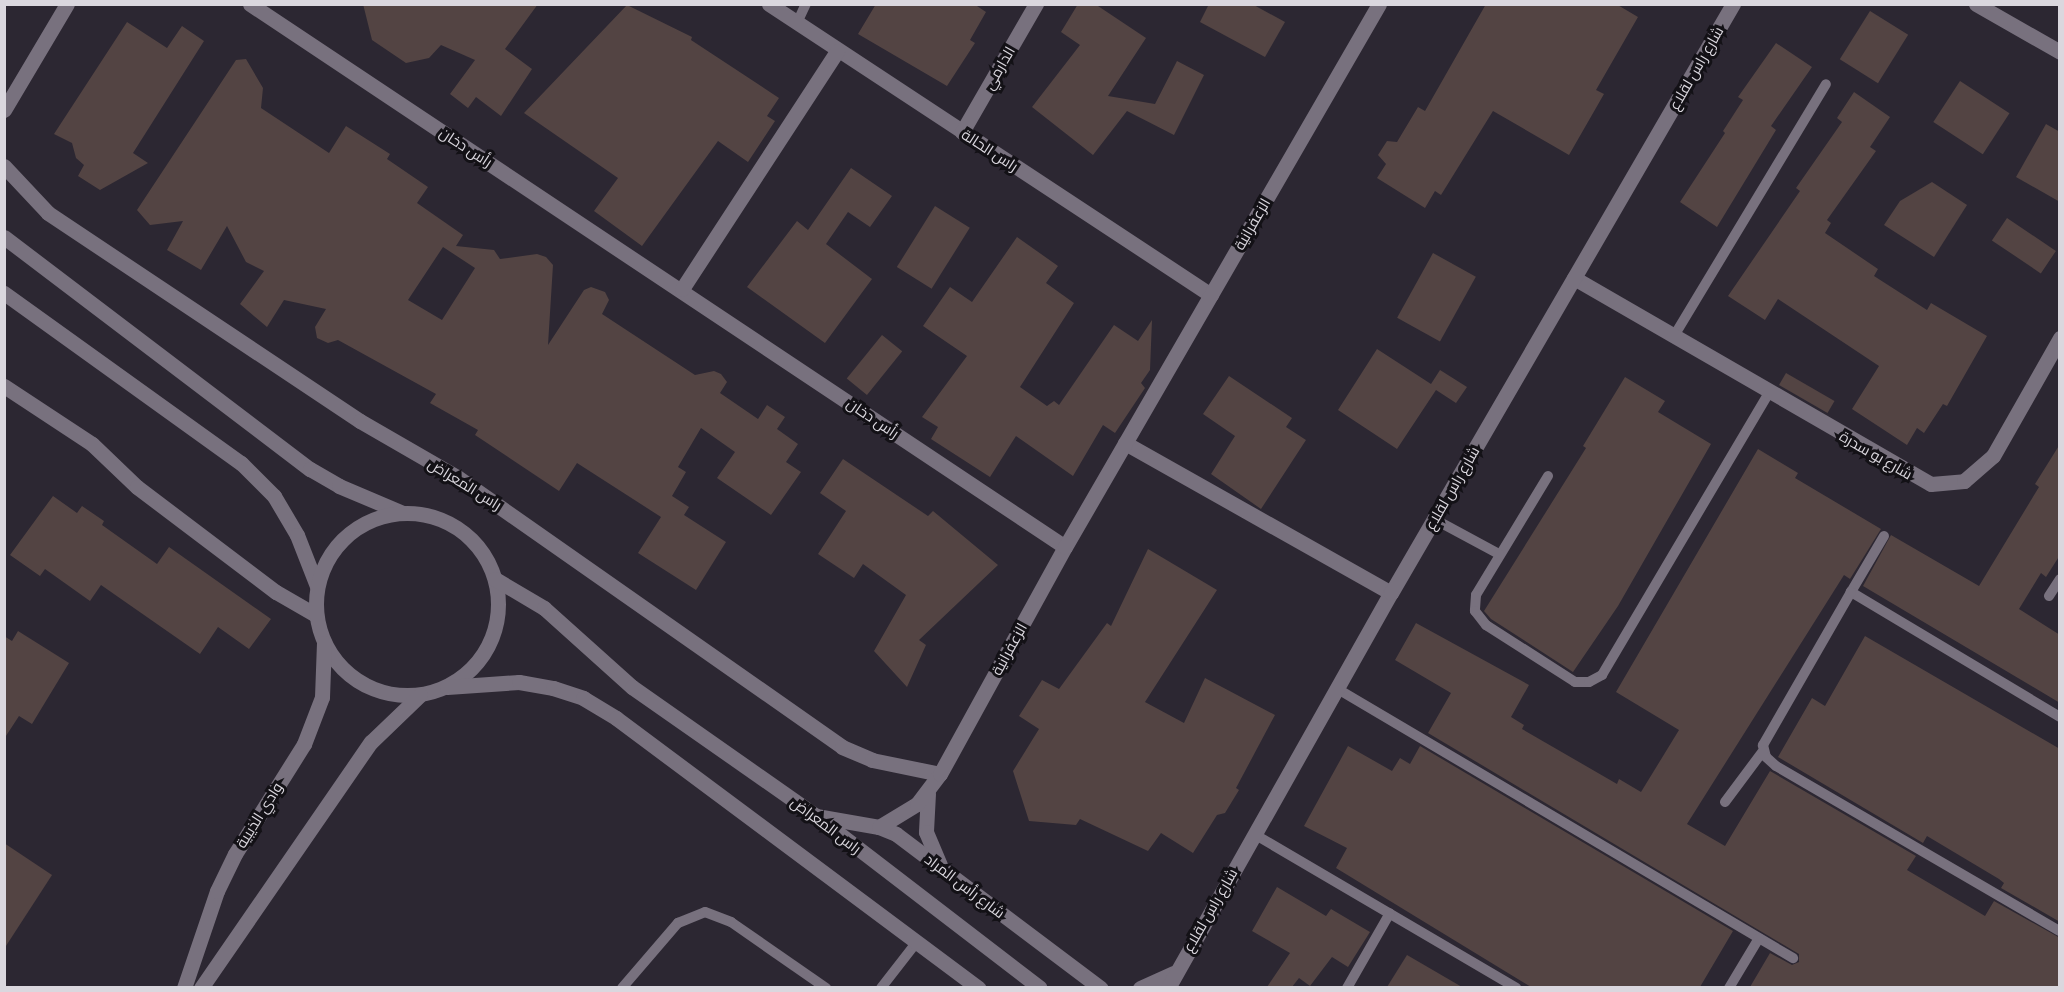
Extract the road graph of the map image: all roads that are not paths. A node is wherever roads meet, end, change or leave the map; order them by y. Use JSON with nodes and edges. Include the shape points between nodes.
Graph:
{"nodes":[{"id":1,"x":250,"y":4,"type":"edge"},
{"id":2,"x":769,"y":4,"type":"edge"},
{"id":3,"x":806,"y":4,"type":"edge"},
{"id":4,"x":1036,"y":4,"type":"edge"},
{"id":5,"x":1379,"y":4,"type":"edge"},
{"id":6,"x":1733,"y":4,"type":"edge"},
{"id":7,"x":1976,"y":4,"type":"edge"},
{"id":8,"x":61,"y":7,"type":"edge"},
{"id":9,"x":796,"y":22,"type":"junction"},
{"id":10,"x":837,"y":51,"type":"junction"},
{"id":11,"x":2060,"y":52,"type":"edge"},
{"id":12,"x":1826,"y":84,"type":"dead end"},
{"id":13,"x":4,"y":110,"type":"edge"},
{"id":14,"x":962,"y":132,"type":"junction"},
{"id":15,"x":4,"y":166,"type":"edge"},
{"id":16,"x":4,"y":237,"type":"edge"},
{"id":17,"x":1574,"y":278,"type":"junction"},
{"id":18,"x":681,"y":289,"type":"junction"},
{"id":19,"x":4,"y":293,"type":"edge"},
{"id":20,"x":1211,"y":295,"type":"junction"},
{"id":21,"x":1674,"y":336,"type":"junction"},
{"id":22,"x":2060,"y":338,"type":"edge"},
{"id":23,"x":4,"y":387,"type":"edge"},
{"id":24,"x":1769,"y":393,"type":"junction"},
{"id":25,"x":1125,"y":443,"type":"junction"},
{"id":26,"x":1548,"y":476,"type":"dead end"},
{"id":27,"x":403,"y":513,"type":"junction"},
{"id":28,"x":1434,"y":519,"type":"junction"},
{"id":29,"x":1884,"y":536,"type":"dead end"},
{"id":30,"x":1065,"y":547,"type":"junction"},
{"id":31,"x":1499,"y":554,"type":"junction"},
{"id":32,"x":495,"y":579,"type":"junction"},
{"id":33,"x":2060,"y":579,"type":"edge"},
{"id":34,"x":317,"y":586,"type":"junction"},
{"id":35,"x":1851,"y":592,"type":"junction"},
{"id":36,"x":1390,"y":593,"type":"junction"},
{"id":37,"x":2049,"y":596,"type":"dead end"},
{"id":38,"x":316,"y":615,"type":"junction"},
{"id":39,"x":324,"y":643,"type":"junction"},
{"id":40,"x":447,"y":687,"type":"junction"},
{"id":41,"x":1336,"y":688,"type":"junction"},
{"id":42,"x":420,"y":695,"type":"junction"},
{"id":43,"x":2060,"y":717,"type":"edge"},
{"id":44,"x":1763,"y":751,"type":"junction"},
{"id":45,"x":940,"y":774,"type":"junction"},
{"id":46,"x":928,"y":793,"type":"junction"},
{"id":47,"x":1725,"y":802,"type":"dead end"},
{"id":48,"x":816,"y":816,"type":"junction"},
{"id":49,"x":879,"y":827,"type":"junction"},
{"id":50,"x":1254,"y":834,"type":"junction"},
{"id":51,"x":941,"y":868,"type":"junction"},
{"id":52,"x":1390,"y":913,"type":"junction"},
{"id":53,"x":2060,"y":931,"type":"edge"},
{"id":54,"x":1759,"y":938,"type":"junction"},
{"id":55,"x":916,"y":943,"type":"junction"},
{"id":56,"x":1793,"y":958,"type":"dead end"},
{"id":57,"x":1171,"y":980,"type":"edge"},
{"id":58,"x":184,"y":987,"type":"edge"},
{"id":59,"x":201,"y":987,"type":"edge"},
{"id":60,"x":622,"y":987,"type":"edge"},
{"id":61,"x":826,"y":987,"type":"edge"},
{"id":62,"x":881,"y":987,"type":"edge"},
{"id":63,"x":978,"y":987,"type":"edge"},
{"id":64,"x":1040,"y":987,"type":"edge"},
{"id":65,"x":1100,"y":987,"type":"edge"},
{"id":66,"x":1140,"y":987,"type":"edge"},
{"id":67,"x":1347,"y":987,"type":"edge"},
{"id":68,"x":1516,"y":987,"type":"edge"},
{"id":69,"x":1729,"y":987,"type":"edge"}],
"edges":[{"from":1,"to":18,"type":"street","name":"رأس دخان"},
{"from":2,"to":9,"type":"street","name":"راس الحالة"},
{"from":3,"to":9,"type":"lane"},
{"from":4,"to":14,"type":"street","name":"الدارمي"},
{"from":5,"to":20,"type":"street","name":"الزعفرانية"},
{"from":6,"to":17,"type":"street","name":"شارع راس لقلاع"},
{"from":7,"to":11,"type":"street"},
{"from":8,"to":13,"type":"street"},
{"from":9,"to":10,"type":"street","name":"راس الحالة"},
{"from":10,"to":14,"type":"street","name":"راس الحالة"},
{"from":10,"to":18,"type":"street"},
{"from":12,"to":21,"type":"lane"},
{"from":14,"to":20,"type":"street","name":"راس الحالة"},
{"from":15,"to":45,"type":"street","name":"راس المعراض","via":[[48,213],[360,421],[457,477],[842,747],[872,760]]},
{"from":16,"to":27,"type":"street","via":[[310,469]]},
{"from":17,"to":21,"type":"street","name":"شارع بو سدرة"},
{"from":17,"to":28,"type":"street","name":"شارع راس لقلاع"},
{"from":18,"to":30,"type":"street","name":"رأس دخان"},
{"from":19,"to":34,"type":"street","via":[[240,463],[274,496],[297,535]]},
{"from":20,"to":25,"type":"street","name":"الزعفرانية"},
{"from":21,"to":24,"type":"street","name":"شارع بو سدرة"},
{"from":22,"to":24,"type":"street","name":"شارع بو سدرة","via":[[1993,456],[1964,481],[1949,486],[1918,480]]},
{"from":23,"to":38,"type":"street","via":[[92,444],[136,487],[276,592]]},
{"from":24,"to":31,"type":"lane","via":[[1602,675],[1589,682],[1575,682],[1486,624],[1475,611],[1476,595]]},
{"from":25,"to":30,"type":"street","name":"الزعفرانية"},
{"from":25,"to":36,"type":"street"},
{"from":26,"to":31,"type":"lane"},
{"from":27,"to":32,"type":"street","via":[[433,516],[460,530],[482,551]]},
{"from":27,"to":34,"type":"street","via":[[373,519],[347,534],[328,558]]},
{"from":28,"to":31,"type":"lane"},
{"from":28,"to":36,"type":"street","name":"شارع راس لقلاع"},
{"from":29,"to":35,"type":"lane"},
{"from":30,"to":45,"type":"street","name":"الزعفرانية"},
{"from":32,"to":40,"type":"street","via":[[499,604],[495,630],[485,653],[469,673]]},
{"from":32,"to":48,"type":"street","name":"راس المعراض","via":[[544,608],[632,687]]},
{"from":33,"to":37,"type":"lane"},
{"from":34,"to":38,"type":"street"},
{"from":35,"to":43,"type":"lane"},
{"from":35,"to":44,"type":"lane","via":[[1766,736]]},
{"from":36,"to":41,"type":"street","name":"شارع راس لقلاع"},
{"from":38,"to":39,"type":"street"},
{"from":39,"to":42,"type":"street","via":[[340,667],[364,685],[391,694]]},
{"from":39,"to":58,"type":"street","name":"وادي الذيبية","via":[[322,697],[304,744],[231,863]]},
{"from":40,"to":42,"type":"street"},
{"from":40,"to":55,"type":"street","via":[[519,682],[552,687],[583,698],[616,718]]},
{"from":41,"to":50,"type":"street","name":"شارع راس لقلاع"},
{"from":41,"to":54,"type":"lane"},
{"from":42,"to":59,"type":"street","via":[[371,742]]},
{"from":44,"to":47,"type":"lane"},
{"from":44,"to":53,"type":"lane","via":[[1776,766]]},
{"from":45,"to":46,"type":"street","name":"الزعفرانية"},
{"from":46,"to":49,"type":"street","name":"الزعفرانية","via":[[906,813]]},
{"from":46,"to":51,"type":"street","name":"الزعفرانية","via":[[926,832]]},
{"from":48,"to":49,"type":"street","name":"شارع رأس المراد"},
{"from":48,"to":64,"type":"street","name":"راس المعراض"},
{"from":49,"to":51,"type":"street","name":"شارع رأس المراد"},
{"from":50,"to":52,"type":"lane"},
{"from":50,"to":57,"type":"street","name":"شارع راس لقلاع"},
{"from":51,"to":65,"type":"street","name":"شارع رأس المراد"},
{"from":52,"to":67,"type":"lane"},
{"from":52,"to":68,"type":"lane"},
{"from":54,"to":56,"type":"lane"},
{"from":54,"to":69,"type":"lane"},
{"from":55,"to":62,"type":"lane"},
{"from":55,"to":63,"type":"street"},
{"from":57,"to":66,"type":"street","name":"شارع راس لقلاع"},
{"from":60,"to":61,"type":"lane","via":[[678,923],[705,912],[731,922]]}]}
